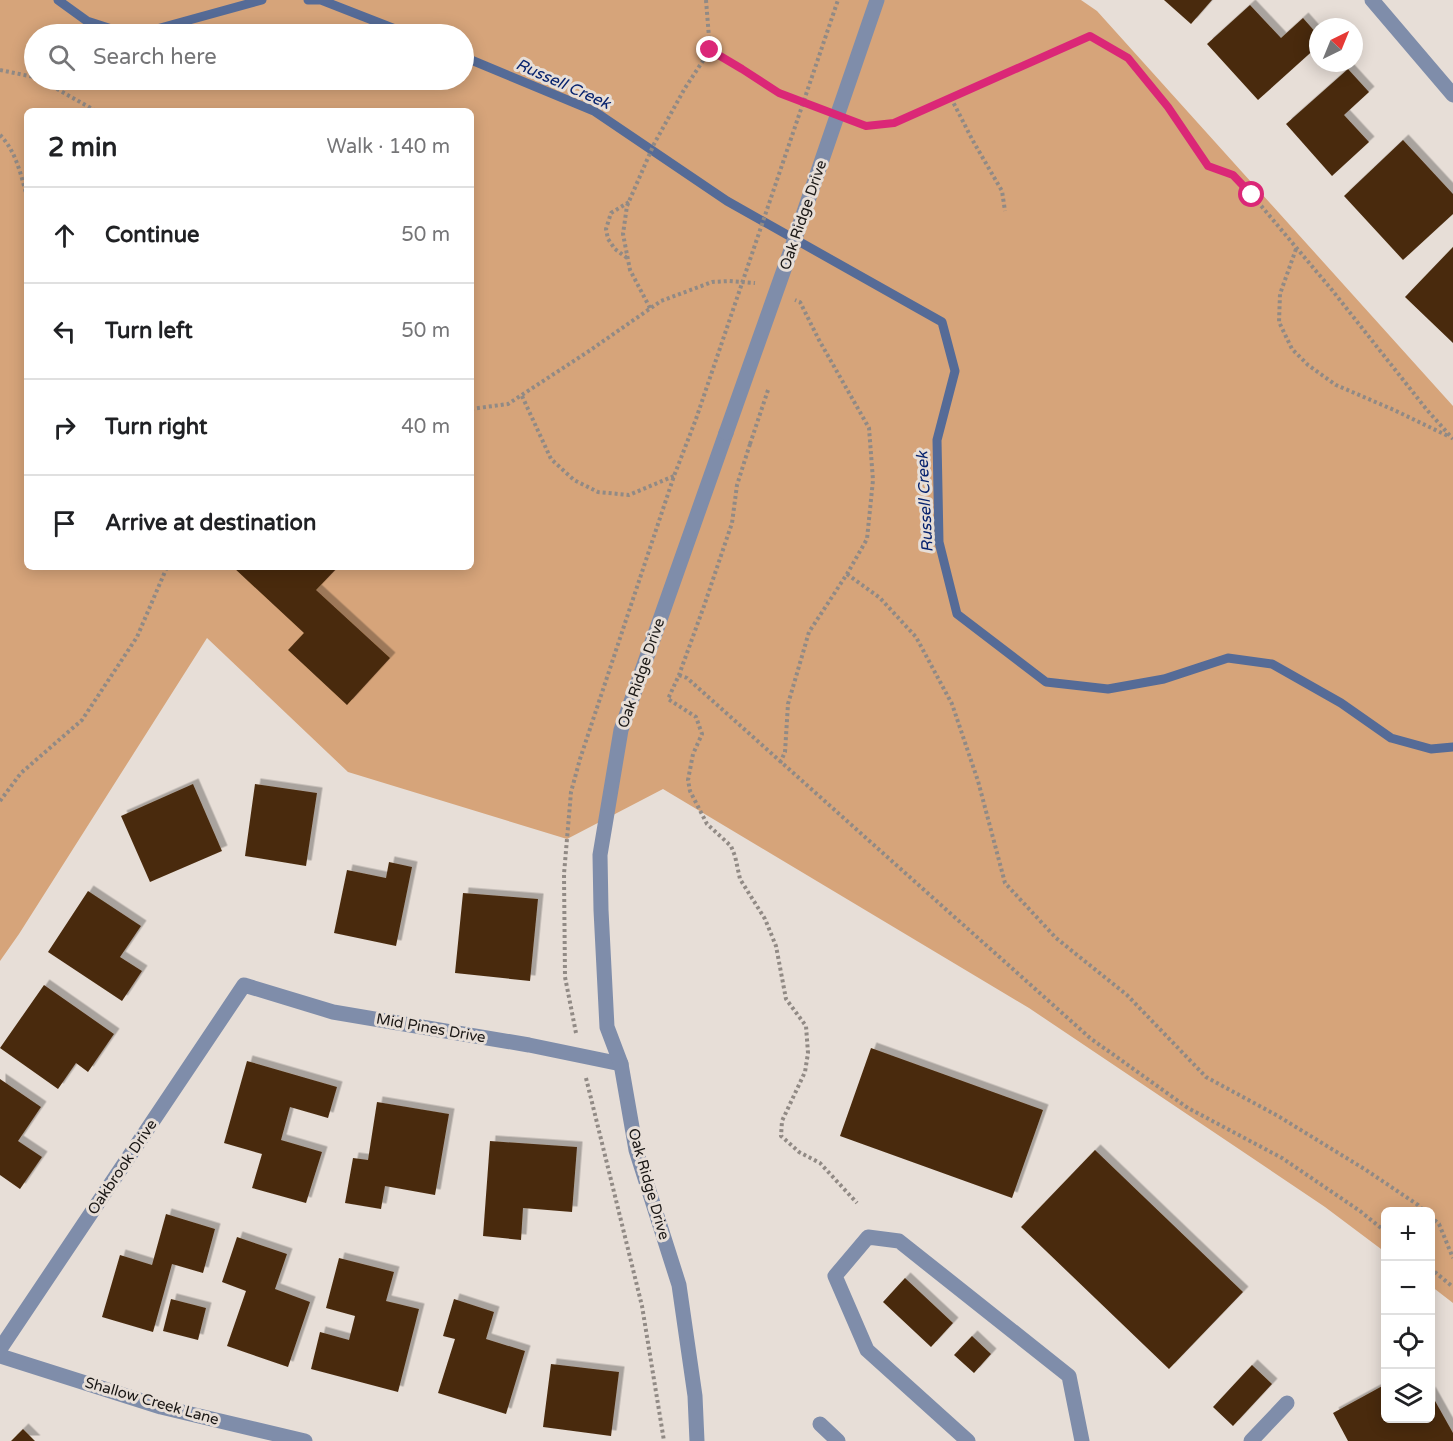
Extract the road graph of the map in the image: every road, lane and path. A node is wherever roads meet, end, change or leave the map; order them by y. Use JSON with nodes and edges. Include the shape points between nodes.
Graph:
{"nodes":[{"id":1,"x":706,"y":0,"type":"edge"},
{"id":2,"x":838,"y":0,"type":"edge"},
{"id":3,"x":877,"y":0,"type":"edge"},
{"id":4,"x":1372,"y":0,"type":"edge"},
{"id":5,"x":710,"y":50,"type":"junction"},
{"id":6,"x":0,"y":70,"type":"edge"},
{"id":7,"x":24,"y":75,"type":"edge"},
{"id":8,"x":59,"y":90,"type":"edge"},
{"id":9,"x":1453,"y":95,"type":"edge"},
{"id":10,"x":951,"y":98,"type":"junction"},
{"id":11,"x":91,"y":108,"type":"edge"},
{"id":12,"x":822,"y":110,"type":"dead end"},
{"id":13,"x":855,"y":122,"type":"dead end"},
{"id":14,"x":0,"y":135,"type":"edge"},
{"id":15,"x":24,"y":187,"type":"edge"},
{"id":16,"x":628,"y":204,"type":"junction"},
{"id":17,"x":1005,"y":211,"type":"dead end"},
{"id":18,"x":1297,"y":248,"type":"junction"},
{"id":19,"x":627,"y":258,"type":"junction"},
{"id":20,"x":650,"y":308,"type":"dead end"},
{"id":21,"x":522,"y":396,"type":"dead end"},
{"id":22,"x":1452,"y":438,"type":"edge"},
{"id":23,"x":750,"y":444,"type":"dead end"},
{"id":24,"x":675,"y":476,"type":"junction"},
{"id":25,"x":166,"y":570,"type":"edge"},
{"id":26,"x":847,"y":574,"type":"dead end"},
{"id":27,"x":679,"y":675,"type":"junction"},
{"id":28,"x":0,"y":801,"type":"edge"},
{"id":29,"x":244,"y":985,"type":"joint"},
{"id":30,"x":581,"y":1055,"type":"junction"},
{"id":31,"x":621,"y":1064,"type":"junction"},
{"id":32,"x":857,"y":1203,"type":"dead end"},
{"id":33,"x":1420,"y":1207,"type":"edge"},
{"id":34,"x":1435,"y":1220,"type":"edge"},
{"id":35,"x":1381,"y":1228,"type":"edge"},
{"id":36,"x":1453,"y":1258,"type":"edge"},
{"id":37,"x":1435,"y":1271,"type":"edge"},
{"id":38,"x":1453,"y":1287,"type":"edge"},
{"id":39,"x":0,"y":1349,"type":"edge"},
{"id":40,"x":0,"y":1356,"type":"edge"},
{"id":41,"x":1287,"y":1402,"type":"dead end"},
{"id":42,"x":820,"y":1424,"type":"dead end"},
{"id":43,"x":305,"y":1441,"type":"edge"},
{"id":44,"x":664,"y":1441,"type":"edge"},
{"id":45,"x":697,"y":1441,"type":"edge"},
{"id":46,"x":838,"y":1441,"type":"edge"},
{"id":47,"x":968,"y":1441,"type":"edge"},
{"id":48,"x":1082,"y":1441,"type":"edge"},
{"id":49,"x":1251,"y":1441,"type":"edge"}],
"edges":[{"from":1,"to":5,"type":"path"},
{"from":2,"to":24,"type":"path","bridge":true},
{"from":3,"to":31,"type":"street","name":"Oak Ridge Drive","bridge":true,"via":[[621,730],[600,855],[607,1027]]},
{"from":4,"to":9,"type":"street"},
{"from":5,"to":12,"type":"path","via":[[779,93]]},
{"from":5,"to":16,"type":"path","via":[[654,144]]},
{"from":6,"to":7,"type":"path"},
{"from":8,"to":11,"type":"path"},
{"from":10,"to":13,"type":"path","via":[[894,123],[866,126]]},
{"from":10,"to":17,"type":"path","via":[[1002,191]]},
{"from":10,"to":18,"type":"path","via":[[1090,36],[1128,58],[1208,166],[1233,175]]},
{"from":14,"to":15,"type":"path","via":[[9,144]]},
{"from":16,"to":19,"type":"path","via":[[623,234]]},
{"from":16,"to":19,"type":"path","via":[[611,213],[606,229],[615,249]]},
{"from":18,"to":22,"type":"path"},
{"from":18,"to":22,"type":"path","via":[[1280,294],[1279,322],[1292,349],[1336,385]]},
{"from":19,"to":20,"type":"path"},
{"from":21,"to":24,"type":"path","via":[[551,459],[574,480],[598,492],[629,495]]},
{"from":23,"to":27,"type":"path","via":[[737,485],[732,523]]},
{"from":24,"to":30,"type":"path","via":[[571,792],[564,874],[565,977]]},
{"from":25,"to":28,"type":"path","via":[[137,637],[82,720],[21,773]]},
{"from":26,"to":33,"type":"path","via":[[880,598],[916,637],[952,704],[978,781],[1005,883],[1056,938],[1127,995],[1206,1077],[1278,1116]]},
{"from":27,"to":32,"type":"path","via":[[668,699],[696,717],[702,734],[693,754],[690,791],[707,824],[731,846],[740,879],[765,919],[776,946],[786,999],[806,1026],[805,1072],[782,1121],[781,1136],[820,1163]]},
{"from":27,"to":35,"type":"path","via":[[687,678],[1090,1038],[1188,1108],[1282,1158]]},
{"from":29,"to":30,"type":"street","name":"Mid Pines Drive","via":[[333,1012]]},
{"from":29,"to":39,"type":"street","name":"Oakbrook Drive"},
{"from":30,"to":31,"type":"street","name":"Mid Pines Drive"},
{"from":30,"to":44,"type":"path","via":[[642,1306]]},
{"from":31,"to":45,"type":"street","name":"Oak Ridge Drive","via":[[636,1150],[679,1285],[695,1396]]},
{"from":34,"to":36,"type":"path"},
{"from":37,"to":38,"type":"path"},
{"from":40,"to":43,"type":"street","name":"Shallow Creek Lane","via":[[161,1407]]},
{"from":41,"to":49,"type":"street"},
{"from":42,"to":46,"type":"street"},
{"from":47,"to":48,"type":"street","via":[[867,1350],[836,1276],[868,1236],[899,1241],[1069,1376]]}]}
